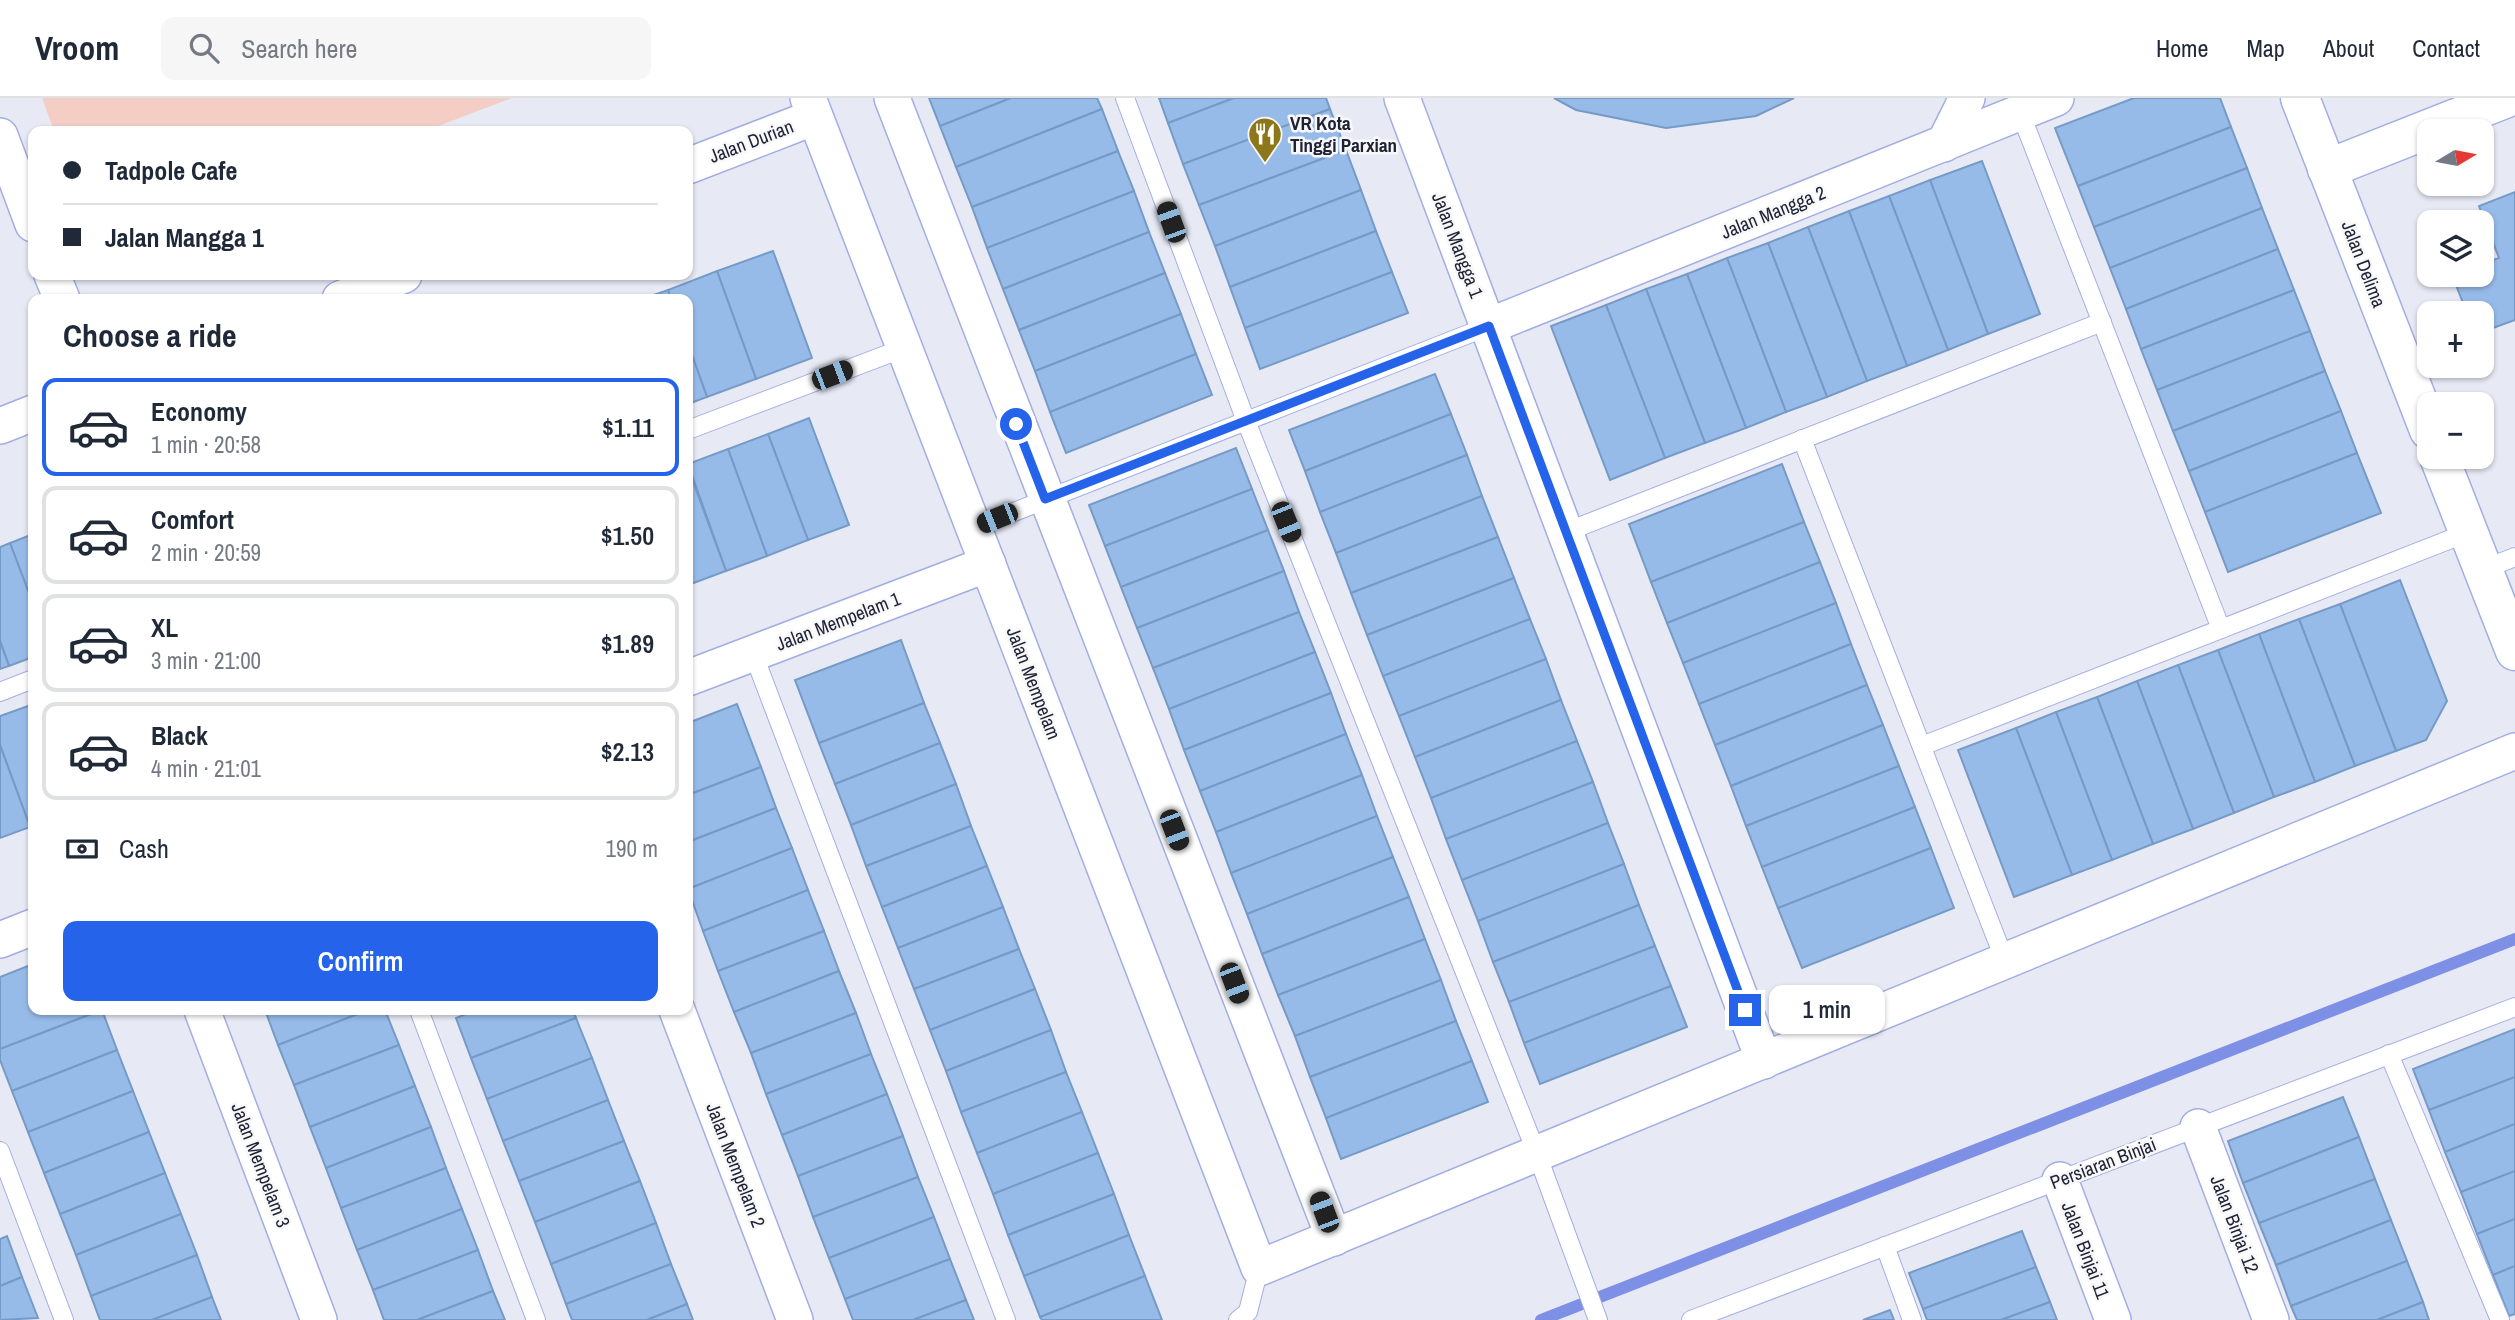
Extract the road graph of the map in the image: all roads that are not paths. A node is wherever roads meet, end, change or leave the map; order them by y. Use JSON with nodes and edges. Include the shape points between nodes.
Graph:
{"nodes":[{"id":1,"x":891,"y":98,"type":"edge"},
{"id":2,"x":1125,"y":98,"type":"edge"},
{"id":3,"x":1402,"y":98,"type":"edge"},
{"id":4,"x":1967,"y":98,"type":"edge"},
{"id":5,"x":2056,"y":98,"type":"edge"},
{"id":6,"x":2300,"y":98,"type":"edge"},
{"id":7,"x":2507,"y":98,"type":"edge"},
{"id":8,"x":811,"y":107,"type":"edge"},
{"id":9,"x":2020,"y":113,"type":"junction"},
{"id":10,"x":1944,"y":144,"type":"junction"},
{"id":11,"x":2,"y":146,"type":"edge"},
{"id":12,"x":693,"y":164,"type":"edge"},
{"id":13,"x":2327,"y":169,"type":"junction"},
{"id":14,"x":28,"y":211,"type":"edge"},
{"id":15,"x":391,"y":280,"type":"edge"},
{"id":16,"x":353,"y":294,"type":"edge"},
{"id":17,"x":2102,"y":322,"type":"junction"},
{"id":18,"x":1489,"y":326,"type":"junction"},
{"id":19,"x":904,"y":348,"type":"junction"},
{"id":20,"x":2417,"y":399,"type":"edge"},
{"id":21,"x":28,"y":415,"type":"edge"},
{"id":22,"x":1246,"y":421,"type":"junction"},
{"id":23,"x":0,"y":426,"type":"edge"},
{"id":24,"x":693,"y":428,"type":"edge"},
{"id":25,"x":1802,"y":439,"type":"junction"},
{"id":26,"x":2445,"y":469,"type":"edge"},
{"id":27,"x":1045,"y":499,"type":"junction"},
{"id":28,"x":973,"y":528,"type":"junction"},
{"id":29,"x":1566,"y":532,"type":"junction"},
{"id":30,"x":2469,"y":532,"type":"junction"},
{"id":31,"x":2499,"y":563,"type":"edge"},
{"id":32,"x":988,"y":564,"type":"junction"},
{"id":33,"x":2221,"y":629,"type":"junction"},
{"id":34,"x":2513,"y":640,"type":"edge"},
{"id":35,"x":753,"y":653,"type":"junction"},
{"id":36,"x":693,"y":676,"type":"edge"},
{"id":37,"x":28,"y":681,"type":"edge"},
{"id":38,"x":0,"y":692,"type":"edge"},
{"id":39,"x":1922,"y":746,"type":"junction"},
{"id":40,"x":2515,"y":751,"type":"edge"},
{"id":41,"x":28,"y":929,"type":"edge"},
{"id":42,"x":0,"y":940,"type":"edge"},
{"id":43,"x":2005,"y":961,"type":"junction"},
{"id":44,"x":2515,"y":1007,"type":"edge"},
{"id":45,"x":204,"y":1015,"type":"edge"},
{"id":46,"x":421,"y":1015,"type":"edge"},
{"id":47,"x":679,"y":1015,"type":"edge"},
{"id":48,"x":2389,"y":1054,"type":"junction"},
{"id":49,"x":1764,"y":1061,"type":"junction"},
{"id":50,"x":2199,"y":1127,"type":"junction"},
{"id":51,"x":0,"y":1151,"type":"edge"},
{"id":52,"x":1537,"y":1154,"type":"junction"},
{"id":53,"x":2060,"y":1180,"type":"junction"},
{"id":54,"x":1334,"y":1238,"type":"junction"},
{"id":55,"x":1885,"y":1246,"type":"junction"},
{"id":56,"x":1259,"y":1269,"type":"junction"},
{"id":57,"x":64,"y":1320,"type":"edge"},
{"id":58,"x":319,"y":1320,"type":"edge"},
{"id":59,"x":536,"y":1320,"type":"edge"},
{"id":60,"x":794,"y":1320,"type":"edge"},
{"id":61,"x":1006,"y":1320,"type":"edge"},
{"id":62,"x":1238,"y":1320,"type":"edge"},
{"id":63,"x":1598,"y":1320,"type":"edge"},
{"id":64,"x":1692,"y":1320,"type":"edge"},
{"id":65,"x":1912,"y":1320,"type":"edge"},
{"id":66,"x":2113,"y":1320,"type":"edge"},
{"id":67,"x":2271,"y":1320,"type":"edge"},
{"id":68,"x":2500,"y":1320,"type":"edge"}],
"edges":[{"from":1,"to":27,"type":"street"},
{"from":2,"to":22,"type":"lane"},
{"from":3,"to":18,"type":"street","name":"Jalan Mangga 1"},
{"from":4,"to":10,"type":"street"},
{"from":5,"to":9,"type":"street","name":"Jalan Mangga 2"},
{"from":6,"to":13,"type":"street","name":"Jalan Delima"},
{"from":7,"to":13,"type":"street"},
{"from":8,"to":12,"type":"street","name":"Jalan Durian"},
{"from":8,"to":19,"type":"street","name":"Jalan Mempelam"},
{"from":9,"to":10,"type":"street","name":"Jalan Mangga 2"},
{"from":9,"to":17,"type":"lane"},
{"from":10,"to":18,"type":"street","name":"Jalan Mangga 2"},
{"from":11,"to":14,"type":"street"},
{"from":13,"to":20,"type":"street","name":"Jalan Delima"},
{"from":15,"to":16,"type":"street"},
{"from":17,"to":25,"type":"lane"},
{"from":17,"to":33,"type":"lane"},
{"from":18,"to":22,"type":"lane"},
{"from":18,"to":29,"type":"street","name":"Jalan Mangga 1"},
{"from":19,"to":24,"type":"lane"},
{"from":19,"to":28,"type":"street","name":"Jalan Mempelam"},
{"from":21,"to":23,"type":"street"},
{"from":22,"to":27,"type":"lane"},
{"from":22,"to":52,"type":"lane"},
{"from":25,"to":29,"type":"lane"},
{"from":25,"to":39,"type":"lane"},
{"from":26,"to":30,"type":"street"},
{"from":27,"to":28,"type":"lane"},
{"from":27,"to":54,"type":"street"},
{"from":28,"to":32,"type":"street","name":"Jalan Mempelam"},
{"from":29,"to":49,"type":"street","name":"Jalan Mangga 1"},
{"from":30,"to":31,"type":"street"},
{"from":30,"to":33,"type":"lane"},
{"from":31,"to":34,"type":"street"},
{"from":32,"to":35,"type":"street","name":"Jalan Mempelam 1"},
{"from":32,"to":56,"type":"street","name":"Jalan Mempelam"},
{"from":33,"to":39,"type":"lane"},
{"from":35,"to":36,"type":"street","name":"Jalan Mempelam 1"},
{"from":35,"to":61,"type":"lane"},
{"from":37,"to":38,"type":"lane"},
{"from":39,"to":43,"type":"lane"},
{"from":40,"to":43,"type":"street"},
{"from":41,"to":42,"type":"street"},
{"from":43,"to":49,"type":"street"},
{"from":44,"to":48,"type":"lane","name":"Persiaran Binjai"},
{"from":45,"to":58,"type":"street","name":"Jalan Mempelam 3"},
{"from":46,"to":59,"type":"lane"},
{"from":47,"to":60,"type":"street","name":"Jalan Mempelam 2"},
{"from":48,"to":50,"type":"lane","name":"Persiaran Binjai"},
{"from":48,"to":68,"type":"lane"},
{"from":49,"to":52,"type":"street"},
{"from":50,"to":53,"type":"lane","name":"Persiaran Binjai"},
{"from":50,"to":67,"type":"street","name":"Jalan Binjai 12"},
{"from":51,"to":57,"type":"lane"},
{"from":52,"to":54,"type":"street"},
{"from":52,"to":63,"type":"lane"},
{"from":53,"to":55,"type":"lane","name":"Persiaran Binjai"},
{"from":53,"to":66,"type":"street","name":"Jalan Binjai 11"},
{"from":54,"to":56,"type":"street"},
{"from":55,"to":64,"type":"lane","name":"Persiaran Binjai"},
{"from":55,"to":65,"type":"lane"},
{"from":56,"to":62,"type":"lane","via":[[1248,1312]]}]}
